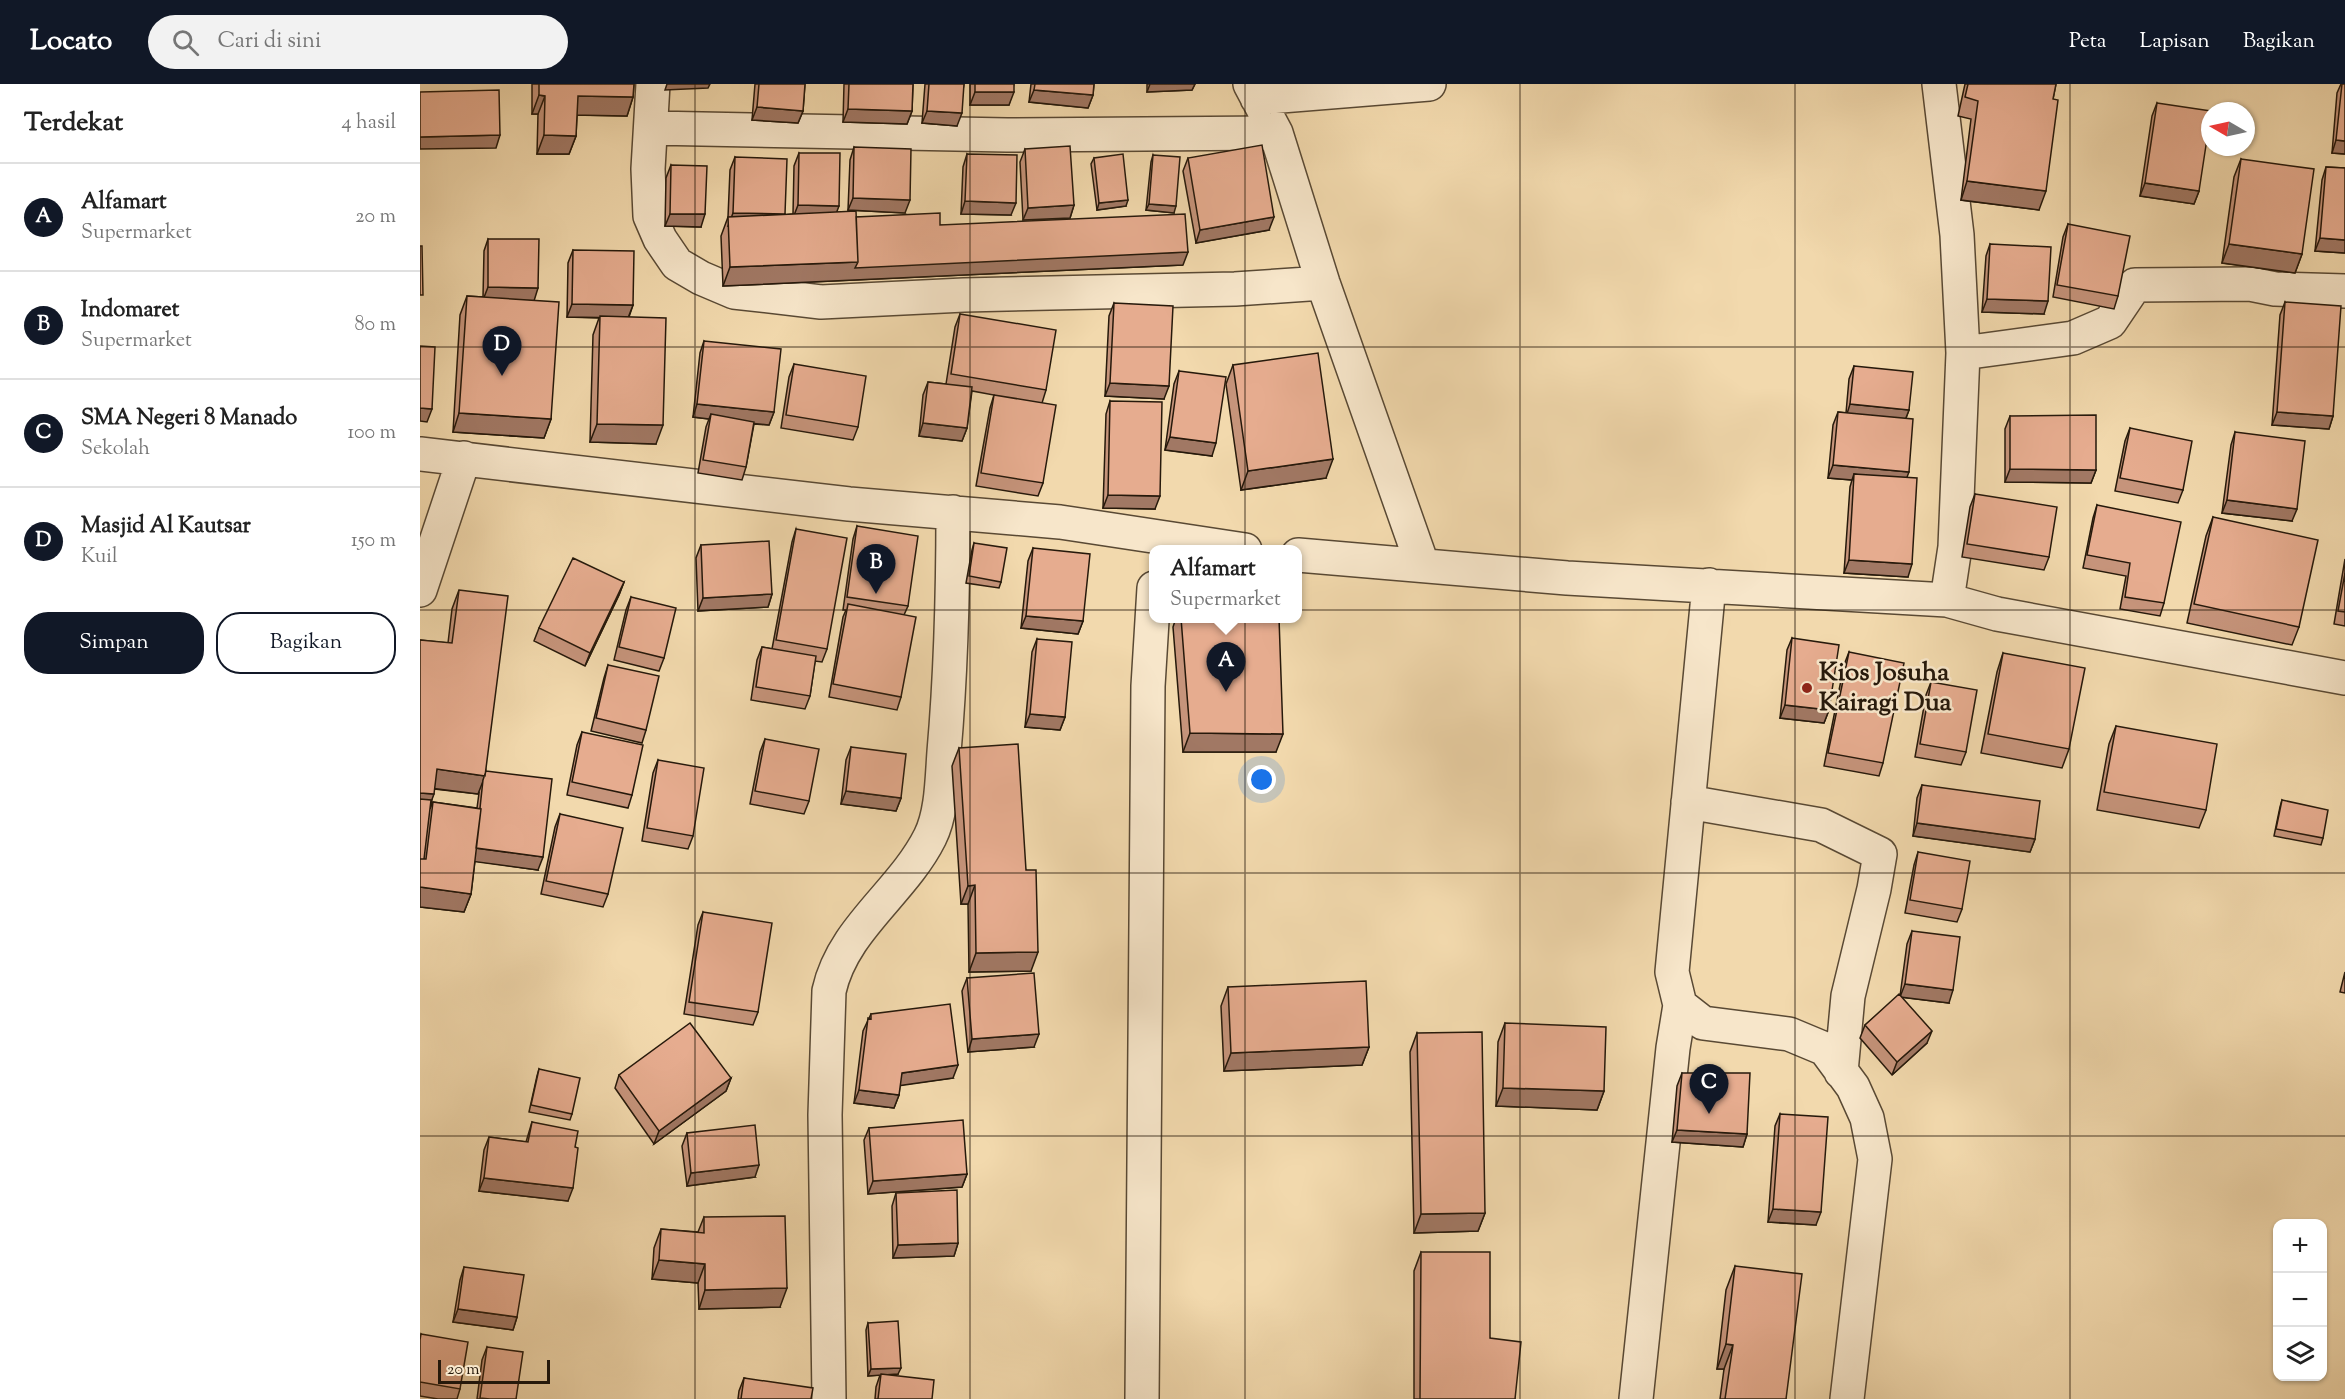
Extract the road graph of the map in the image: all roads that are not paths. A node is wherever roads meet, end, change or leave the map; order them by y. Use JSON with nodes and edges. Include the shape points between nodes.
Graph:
{"nodes":[{"id":1,"x":653,"y":84,"type":"edge"},
{"id":2,"x":1429,"y":84,"type":"edge"},
{"id":3,"x":1939,"y":84,"type":"edge"},
{"id":4,"x":1254,"y":91,"type":"edge"},
{"id":5,"x":652,"y":128,"type":"junction"},
{"id":6,"x":1276,"y":133,"type":"junction"},
{"id":7,"x":1323,"y":283,"type":"junction"},
{"id":8,"x":2345,"y":291,"type":"edge"},
{"id":9,"x":1963,"y":353,"type":"junction"},
{"id":10,"x":420,"y":454,"type":"edge"},
{"id":11,"x":464,"y":458,"type":"junction"},
{"id":12,"x":952,"y":512,"type":"junction"},
{"id":13,"x":1157,"y":544,"type":"edge"},
{"id":14,"x":1175,"y":545,"type":"edge"},
{"id":15,"x":1302,"y":555,"type":"edge"},
{"id":16,"x":1422,"y":564,"type":"junction"},
{"id":17,"x":1709,"y":585,"type":"junction"},
{"id":18,"x":420,"y":590,"type":"edge"},
{"id":19,"x":1947,"y":600,"type":"junction"},
{"id":20,"x":1152,"y":623,"type":"edge"},
{"id":21,"x":2345,"y":678,"type":"edge"},
{"id":22,"x":1688,"y":802,"type":"junction"},
{"id":23,"x":1680,"y":1005,"type":"junction"},
{"id":24,"x":1841,"y":1072,"type":"junction"},
{"id":25,"x":829,"y":1399,"type":"edge"},
{"id":26,"x":1142,"y":1399,"type":"edge"},
{"id":27,"x":1636,"y":1399,"type":"edge"},
{"id":28,"x":1848,"y":1399,"type":"edge"}],
"edges":[{"from":1,"to":5,"type":"street"},
{"from":2,"to":4,"type":"street"},
{"from":3,"to":9,"type":"street","via":[[1957,236]]},
{"from":4,"to":6,"type":"street"},
{"from":5,"to":6,"type":"street","via":[[1007,135]]},
{"from":5,"to":7,"type":"street","via":[[648,169],[650,216],[660,240],[677,264],[734,292],[821,302],[1235,290]]},
{"from":6,"to":7,"type":"street"},
{"from":7,"to":16,"type":"street"},
{"from":8,"to":9,"type":"street","via":[[2275,289],[2250,284],[2135,285],[2110,322],[2073,338]]},
{"from":9,"to":19,"type":"street","via":[[1955,547]]},
{"from":10,"to":11,"type":"street"},
{"from":11,"to":12,"type":"street","via":[[838,503]]},
{"from":11,"to":18,"type":"street"},
{"from":12,"to":13,"type":"street","via":[[1060,522]]},
{"from":12,"to":25,"type":"street","via":[[952,657],[941,794],[931,836],[851,939],[833,973],[829,991],[825,1126]]},
{"from":13,"to":14,"type":"street"},
{"from":15,"to":16,"type":"street"},
{"from":16,"to":17,"type":"street","via":[[1567,578]]},
{"from":17,"to":19,"type":"street"},
{"from":17,"to":22,"type":"street"},
{"from":19,"to":21,"type":"street","via":[[1997,614]]},
{"from":20,"to":26,"type":"street","via":[[1148,686]]},
{"from":22,"to":23,"type":"street","via":[[1672,972]]},
{"from":22,"to":24,"type":"street","via":[[1821,825],[1880,854],[1848,996]]},
{"from":23,"to":24,"type":"street","via":[[1702,1023],[1790,1034],[1825,1049]]},
{"from":23,"to":27,"type":"street"},
{"from":24,"to":28,"type":"street","via":[[1853,1087],[1867,1118],[1875,1159]]}]}
